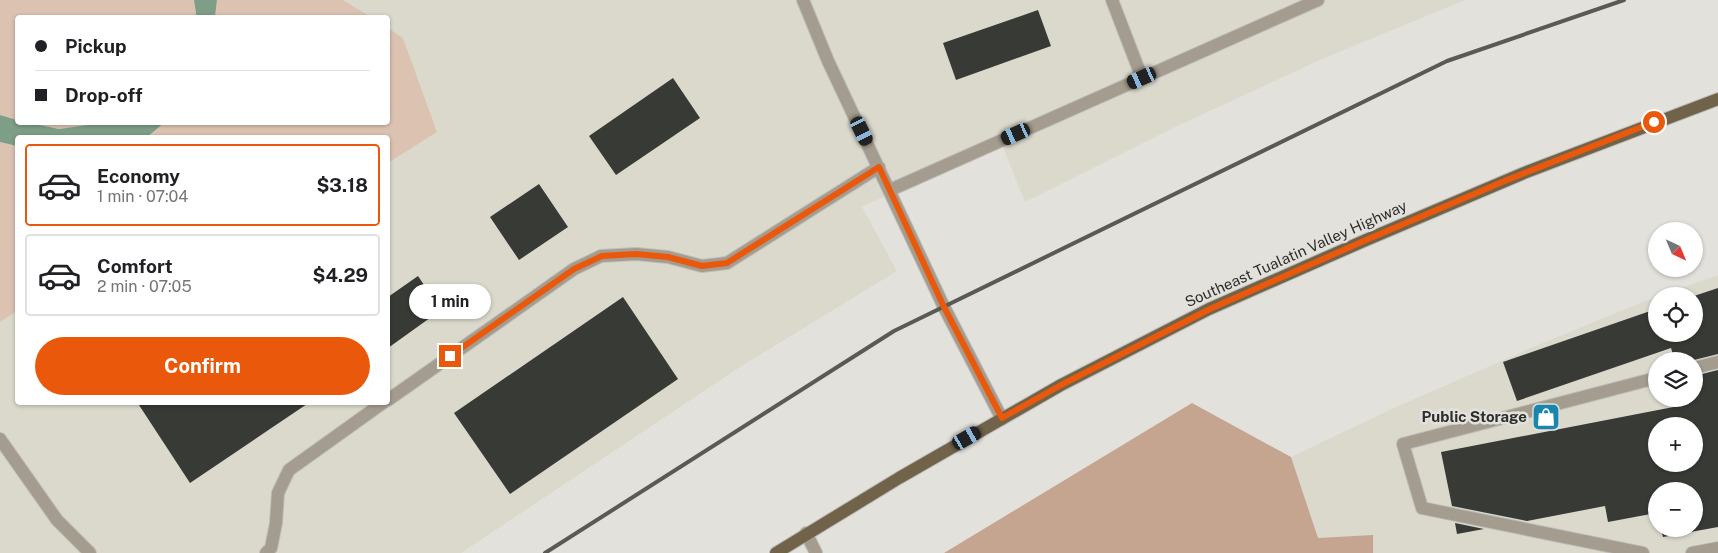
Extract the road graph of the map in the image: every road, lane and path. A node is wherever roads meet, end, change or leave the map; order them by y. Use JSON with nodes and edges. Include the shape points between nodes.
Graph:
{"nodes":[{"id":1,"x":803,"y":0,"type":"edge"},
{"id":2,"x":1112,"y":0,"type":"edge"},
{"id":3,"x":1318,"y":0,"type":"edge"},
{"id":4,"x":1142,"y":78,"type":"junction"},
{"id":5,"x":1718,"y":99,"type":"edge"},
{"id":6,"x":879,"y":167,"type":"junction"},
{"id":7,"x":890,"y":190,"type":"junction"},
{"id":8,"x":1718,"y":362,"type":"edge"},
{"id":9,"x":1703,"y":366,"type":"edge"},
{"id":10,"x":1648,"y":380,"type":"edge"},
{"id":11,"x":390,"y":399,"type":"edge"},
{"id":12,"x":380,"y":405,"type":"edge"},
{"id":13,"x":1002,"y":418,"type":"junction"},
{"id":14,"x":0,"y":439,"type":"edge"},
{"id":15,"x":806,"y":534,"type":"junction"},
{"id":16,"x":1718,"y":548,"type":"edge"},
{"id":17,"x":90,"y":553,"type":"edge"},
{"id":18,"x":266,"y":553,"type":"edge"},
{"id":19,"x":776,"y":553,"type":"edge"},
{"id":20,"x":816,"y":553,"type":"edge"},
{"id":21,"x":1643,"y":553,"type":"edge"},
{"id":22,"x":1692,"y":553,"type":"edge"}],
"edges":[{"from":1,"to":6,"type":"street","via":[[828,61]]},
{"from":2,"to":4,"type":"street"},
{"from":3,"to":4,"type":"street"},
{"from":4,"to":7,"type":"street"},
{"from":5,"to":13,"type":"main road","name":"Southeast Tualatin Valley Highway","via":[[1524,173],[1218,305]]},
{"from":6,"to":7,"type":"street"},
{"from":6,"to":11,"type":"street","via":[[727,263],[702,266],[668,257],[636,254],[602,256],[574,269]]},
{"from":7,"to":13,"type":"street","via":[[944,307]]},
{"from":8,"to":9,"type":"street"},
{"from":10,"to":21,"type":"street","via":[[1403,444],[1422,508]]},
{"from":12,"to":18,"type":"street","via":[[288,470],[278,493],[276,523],[271,548]]},
{"from":13,"to":15,"type":"main road","name":"Southeast Tualatin Valley Highway"},
{"from":14,"to":17,"type":"street","via":[[57,520]]},
{"from":15,"to":19,"type":"main road","name":"Southeast Tualatin Valley Highway"},
{"from":15,"to":20,"type":"street"},
{"from":16,"to":22,"type":"street"}]}
